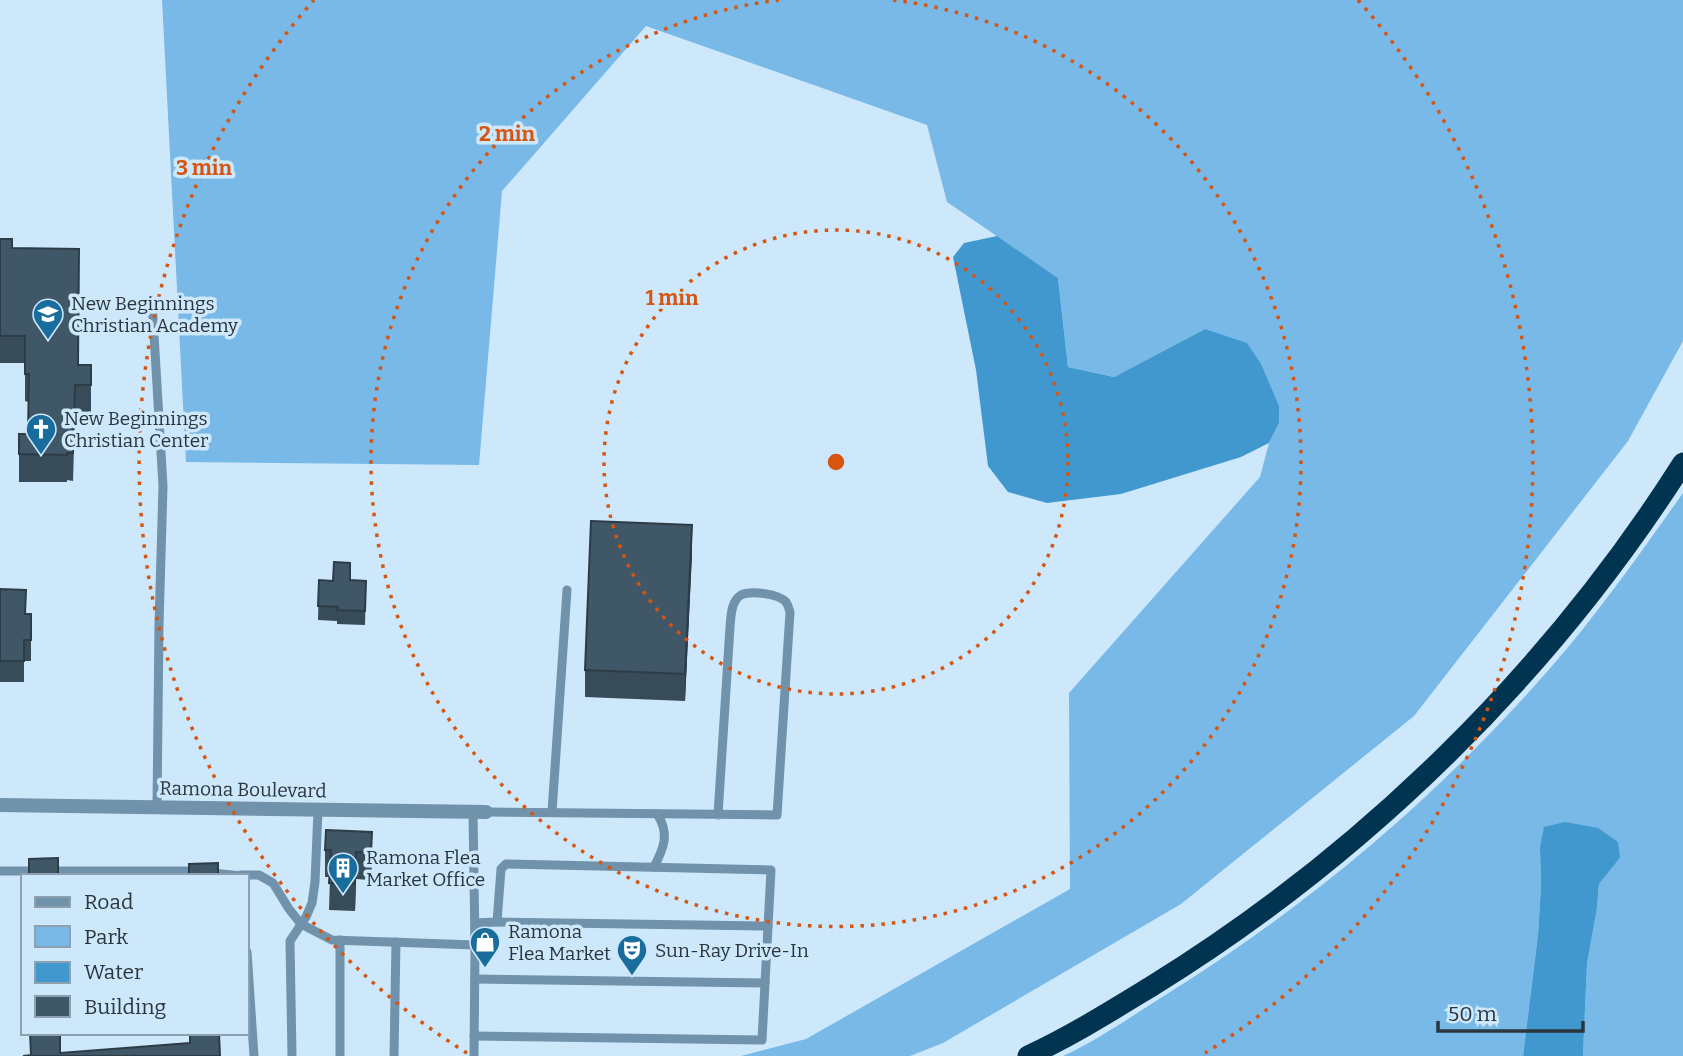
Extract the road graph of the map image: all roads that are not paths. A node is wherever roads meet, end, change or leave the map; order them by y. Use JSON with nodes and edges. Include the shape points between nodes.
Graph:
{"nodes":[{"id":1,"x":152,"y":301,"type":"dead end"},
{"id":2,"x":1683,"y":463,"type":"edge"},
{"id":3,"x":567,"y":590,"type":"dead end"},
{"id":4,"x":0,"y":805,"type":"edge"},
{"id":5,"x":157,"y":807,"type":"junction"},
{"id":6,"x":318,"y":810,"type":"junction"},
{"id":7,"x":480,"y":812,"type":"junction"},
{"id":8,"x":552,"y":812,"type":"junction"},
{"id":9,"x":657,"y":814,"type":"junction"},
{"id":10,"x":718,"y":815,"type":"junction"},
{"id":11,"x":654,"y":867,"type":"junction"},
{"id":12,"x":0,"y":871,"type":"edge"},
{"id":13,"x":225,"y":874,"type":"edge"},
{"id":14,"x":248,"y":875,"type":"edge"},
{"id":15,"x":497,"y":922,"type":"junction"},
{"id":16,"x":475,"y":923,"type":"junction"},
{"id":17,"x":301,"y":924,"type":"junction"},
{"id":18,"x":768,"y":926,"type":"junction"},
{"id":19,"x":340,"y":940,"type":"junction"},
{"id":20,"x":397,"y":942,"type":"junction"},
{"id":21,"x":475,"y":945,"type":"junction"},
{"id":22,"x":248,"y":967,"type":"edge"},
{"id":23,"x":475,"y":979,"type":"junction"},
{"id":24,"x":765,"y":983,"type":"junction"},
{"id":25,"x":474,"y":1036,"type":"junction"},
{"id":26,"x":254,"y":1056,"type":"edge"},
{"id":27,"x":292,"y":1056,"type":"edge"},
{"id":28,"x":340,"y":1056,"type":"edge"},
{"id":29,"x":394,"y":1056,"type":"edge"},
{"id":30,"x":474,"y":1056,"type":"edge"},
{"id":31,"x":1028,"y":1056,"type":"edge"}],
"edges":[{"from":1,"to":5,"type":"lane","via":[[163,486]]},
{"from":2,"to":31,"type":"highway","via":[[1659,502],[1548,646],[1398,801],[1342,850],[1218,944]]},
{"from":3,"to":8,"type":"lane"},
{"from":4,"to":5,"type":"street","name":"Ramona Boulevard"},
{"from":5,"to":6,"type":"street","name":"Ramona Boulevard"},
{"from":6,"to":7,"type":"street","name":"Ramona Boulevard"},
{"from":6,"to":17,"type":"lane","via":[[315,882]]},
{"from":7,"to":8,"type":"lane"},
{"from":7,"to":16,"type":"lane"},
{"from":8,"to":9,"type":"lane"},
{"from":9,"to":10,"type":"lane"},
{"from":9,"to":11,"type":"lane","via":[[665,836]]},
{"from":10,"to":10,"type":"lane","via":[[777,815],[790,612],[783,599],[768,594],[740,596],[733,606]]},
{"from":11,"to":15,"type":"lane","via":[[506,864],[501,869]]},
{"from":11,"to":18,"type":"lane","via":[[771,870]]},
{"from":12,"to":13,"type":"lane"},
{"from":14,"to":17,"type":"lane","via":[[273,883]]},
{"from":15,"to":16,"type":"lane"},
{"from":15,"to":18,"type":"lane"},
{"from":16,"to":21,"type":"lane"},
{"from":17,"to":19,"type":"lane"},
{"from":17,"to":27,"type":"lane","via":[[290,942]]},
{"from":18,"to":24,"type":"lane"},
{"from":19,"to":20,"type":"lane"},
{"from":19,"to":28,"type":"lane"},
{"from":20,"to":21,"type":"lane"},
{"from":20,"to":29,"type":"lane"},
{"from":21,"to":23,"type":"lane"},
{"from":22,"to":26,"type":"lane"},
{"from":23,"to":24,"type":"lane"},
{"from":23,"to":25,"type":"lane"},
{"from":24,"to":25,"type":"lane","via":[[762,1040]]},
{"from":25,"to":30,"type":"lane"}]}
